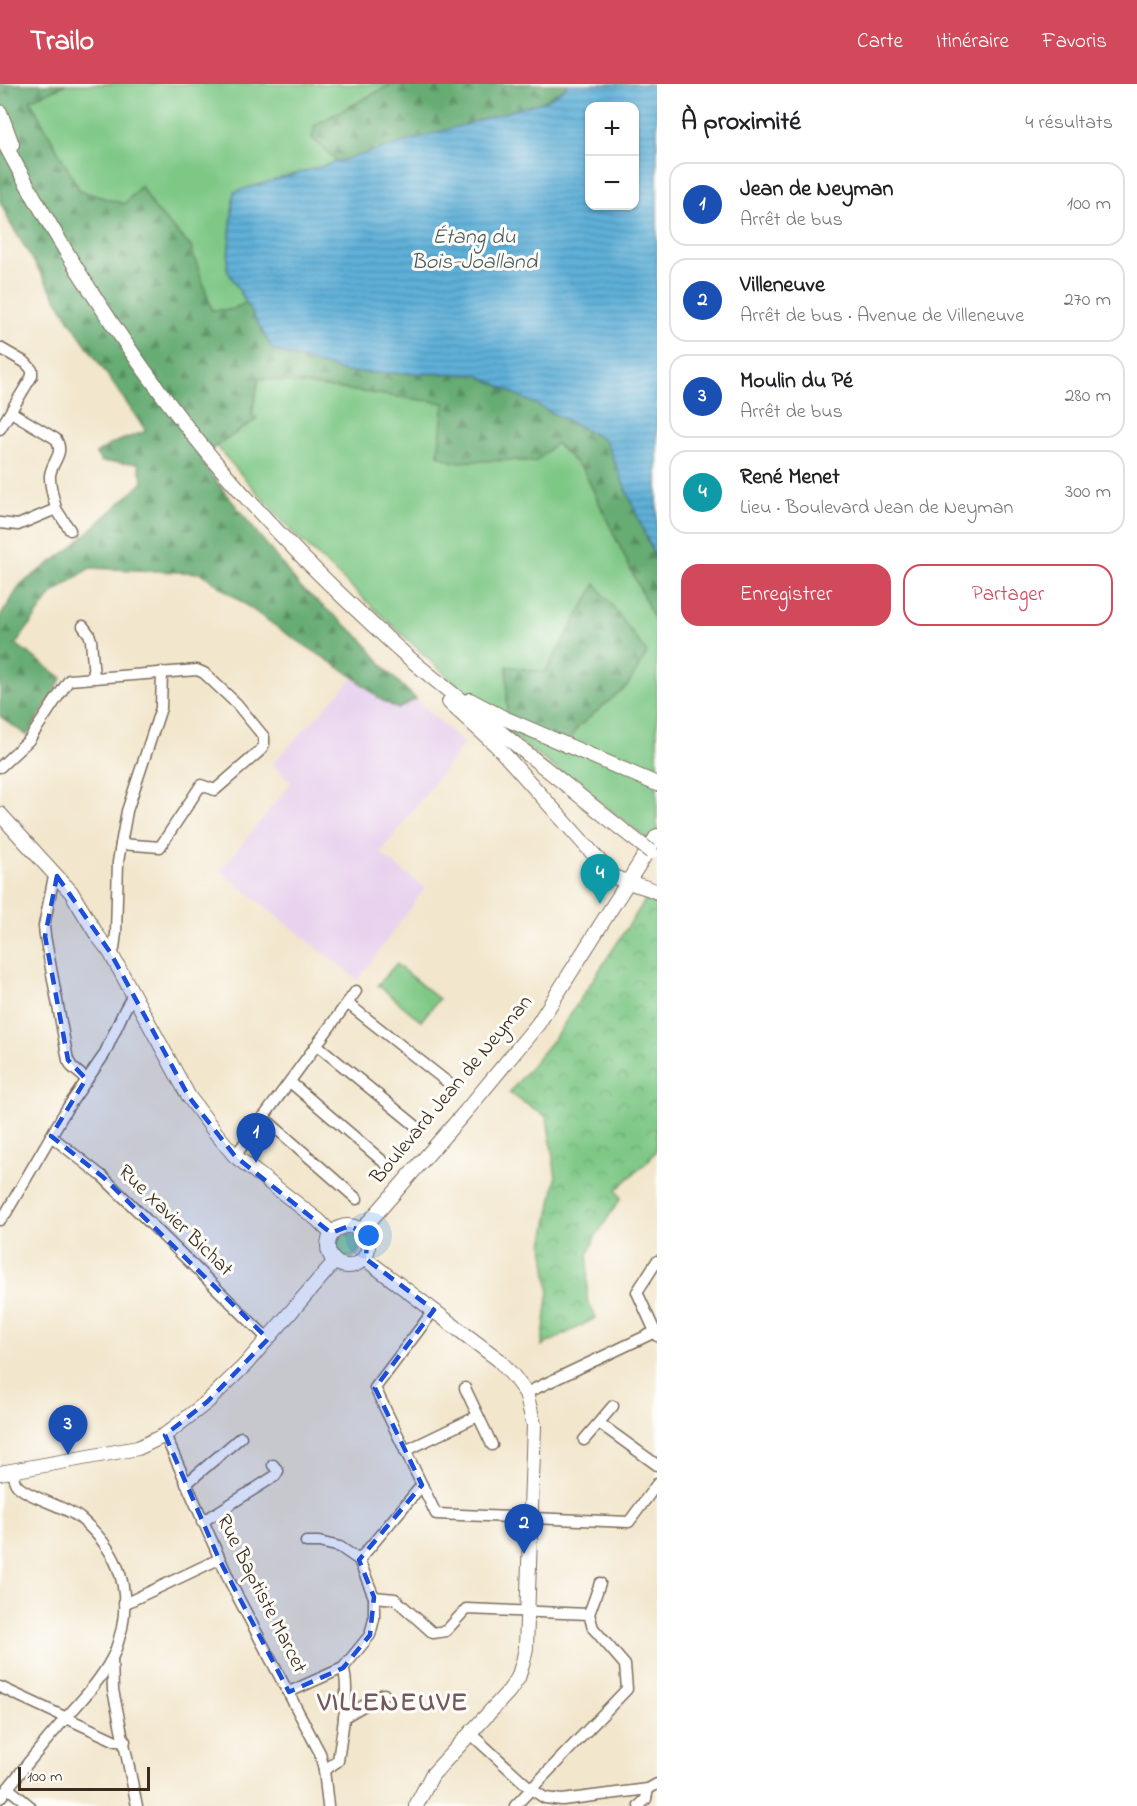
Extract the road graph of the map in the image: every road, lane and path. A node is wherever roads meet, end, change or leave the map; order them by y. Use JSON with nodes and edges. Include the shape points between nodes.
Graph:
{"nodes":[{"id":1,"x":0,"y":112,"type":"edge"},
{"id":2,"x":0,"y":135,"type":"edge"},
{"id":3,"x":33,"y":196,"type":"junction"},
{"id":4,"x":0,"y":348,"type":"edge"},
{"id":5,"x":11,"y":412,"type":"junction"},
{"id":6,"x":0,"y":429,"type":"edge"},
{"id":7,"x":56,"y":509,"type":"junction"},
{"id":8,"x":0,"y":523,"type":"edge"},
{"id":9,"x":70,"y":530,"type":"dead end"},
{"id":10,"x":83,"y":626,"type":"dead end"},
{"id":11,"x":162,"y":672,"type":"junction"},
{"id":12,"x":428,"y":674,"type":"junction"},
{"id":13,"x":94,"y":678,"type":"junction"},
{"id":14,"x":0,"y":767,"type":"edge"},
{"id":15,"x":657,"y":784,"type":"edge"},
{"id":16,"x":0,"y":814,"type":"edge"},
{"id":17,"x":657,"y":836,"type":"edge"},
{"id":18,"x":121,"y":844,"type":"junction"},
{"id":19,"x":657,"y":856,"type":"edge"},
{"id":20,"x":57,"y":876,"type":"junction"},
{"id":21,"x":627,"y":882,"type":"junction"},
{"id":22,"x":657,"y":892,"type":"edge"},
{"id":23,"x":110,"y":952,"type":"junction"},
{"id":24,"x":356,"y":991,"type":"dead end"},
{"id":25,"x":135,"y":996,"type":"junction"},
{"id":26,"x":347,"y":1003,"type":"junction"},
{"id":27,"x":317,"y":1045,"type":"junction"},
{"id":28,"x":86,"y":1079,"type":"junction"},
{"id":29,"x":290,"y":1082,"type":"junction"},
{"id":30,"x":451,"y":1085,"type":"dead end"},
{"id":31,"x":263,"y":1117,"type":"junction"},
{"id":32,"x":416,"y":1126,"type":"dead end"},
{"id":33,"x":51,"y":1136,"type":"junction"},
{"id":34,"x":235,"y":1156,"type":"junction"},
{"id":35,"x":386,"y":1164,"type":"dead end"},
{"id":36,"x":357,"y":1199,"type":"dead end"},
{"id":37,"x":0,"y":1220,"type":"edge"},
{"id":38,"x":361,"y":1231,"type":"junction"},
{"id":39,"x":332,"y":1234,"type":"junction"},
{"id":40,"x":364,"y":1258,"type":"junction"},
{"id":41,"x":335,"y":1261,"type":"junction"},
{"id":42,"x":657,"y":1261,"type":"edge"},
{"id":43,"x":434,"y":1310,"type":"junction"},
{"id":44,"x":656,"y":1333,"type":"edge"},
{"id":45,"x":268,"y":1339,"type":"junction"},
{"id":46,"x":465,"y":1388,"type":"dead end"},
{"id":47,"x":526,"y":1393,"type":"junction"},
{"id":48,"x":613,"y":1406,"type":"dead end"},
{"id":49,"x":478,"y":1416,"type":"junction"},
{"id":50,"x":599,"y":1423,"type":"junction"},
{"id":51,"x":165,"y":1435,"type":"junction"},
{"id":52,"x":241,"y":1437,"type":"dead end"},
{"id":53,"x":584,"y":1440,"type":"dead end"},
{"id":54,"x":492,"y":1445,"type":"dead end"},
{"id":55,"x":405,"y":1451,"type":"junction"},
{"id":56,"x":273,"y":1465,"type":"dead end"},
{"id":57,"x":657,"y":1465,"type":"edge"},
{"id":58,"x":6,"y":1472,"type":"edge"},
{"id":59,"x":186,"y":1484,"type":"junction"},
{"id":60,"x":657,"y":1484,"type":"edge"},
{"id":61,"x":422,"y":1485,"type":"junction"},
{"id":62,"x":531,"y":1517,"type":"junction"},
{"id":63,"x":202,"y":1522,"type":"junction"},
{"id":64,"x":306,"y":1542,"type":"dead end"},
{"id":65,"x":219,"y":1559,"type":"junction"},
{"id":66,"x":360,"y":1560,"type":"junction"},
{"id":67,"x":600,"y":1583,"type":"dead end"},
{"id":68,"x":374,"y":1597,"type":"junction"},
{"id":69,"x":124,"y":1604,"type":"junction"},
{"id":70,"x":529,"y":1611,"type":"junction"},
{"id":71,"x":589,"y":1614,"type":"junction"},
{"id":72,"x":112,"y":1659,"type":"junction"},
{"id":73,"x":343,"y":1668,"type":"junction"},
{"id":74,"x":97,"y":1680,"type":"junction"},
{"id":75,"x":0,"y":1688,"type":"edge"},
{"id":76,"x":113,"y":1690,"type":"junction"},
{"id":77,"x":289,"y":1692,"type":"junction"},
{"id":78,"x":384,"y":1694,"type":"dead end"},
{"id":79,"x":67,"y":1717,"type":"junction"},
{"id":80,"x":344,"y":1717,"type":"junction"},
{"id":81,"x":471,"y":1734,"type":"junction"},
{"id":82,"x":125,"y":1741,"type":"junction"},
{"id":83,"x":324,"y":1770,"type":"junction"},
{"id":84,"x":652,"y":1786,"type":"edge"},
{"id":85,"x":8,"y":1788,"type":"junction"},
{"id":86,"x":531,"y":1789,"type":"junction"},
{"id":87,"x":0,"y":1798,"type":"edge"},
{"id":88,"x":30,"y":1806,"type":"edge"},
{"id":89,"x":137,"y":1806,"type":"edge"},
{"id":90,"x":328,"y":1806,"type":"edge"},
{"id":91,"x":416,"y":1806,"type":"edge"},
{"id":92,"x":515,"y":1806,"type":"edge"},
{"id":93,"x":639,"y":1806,"type":"edge"}],
"edges":[{"from":1,"to":3,"type":"street"},
{"from":2,"to":3,"type":"street"},
{"from":3,"to":12,"type":"street","via":[[91,293],[194,436],[316,570]]},
{"from":4,"to":5,"type":"street","via":[[32,370]]},
{"from":5,"to":6,"type":"street"},
{"from":5,"to":7,"type":"street","via":[[60,445],[50,476]]},
{"from":7,"to":8,"type":"street","via":[[18,525]]},
{"from":7,"to":9,"type":"street"},
{"from":10,"to":13,"type":"street","via":[[91,640]]},
{"from":11,"to":13,"type":"street"},
{"from":11,"to":18,"type":"street","via":[[161,708],[127,811]]},
{"from":11,"to":18,"type":"street","via":[[196,670],[204,674],[237,705],[264,737],[264,744],[215,790],[201,785],[160,847]]},
{"from":12,"to":15,"type":"street","via":[[504,718]]},
{"from":12,"to":19,"type":"street","bridge":true},
{"from":12,"to":21,"type":"street","via":[[437,691],[496,746],[614,876]]},
{"from":13,"to":14,"type":"street","via":[[69,680],[29,740]]},
{"from":16,"to":20,"type":"street"},
{"from":17,"to":21,"type":"street","name":"Boulevard Jean de Neyman"},
{"from":18,"to":23,"type":"street","via":[[116,933],[114,950]]},
{"from":20,"to":23,"type":"street"},
{"from":20,"to":28,"type":"street","via":[[45,936],[68,1060]]},
{"from":21,"to":22,"type":"street"},
{"from":21,"to":38,"type":"street","name":"Boulevard Jean de Neyman","via":[[538,1024]]},
{"from":23,"to":25,"type":"street"},
{"from":24,"to":26,"type":"street"},
{"from":25,"to":28,"type":"street","via":[[104,1055]]},
{"from":25,"to":34,"type":"street","via":[[189,1097]]},
{"from":26,"to":27,"type":"street"},
{"from":26,"to":30,"type":"street"},
{"from":27,"to":29,"type":"street"},
{"from":27,"to":32,"type":"street"},
{"from":28,"to":33,"type":"street"},
{"from":29,"to":31,"type":"street"},
{"from":29,"to":35,"type":"street"},
{"from":31,"to":34,"type":"street"},
{"from":31,"to":36,"type":"street"},
{"from":33,"to":37,"type":"street"},
{"from":33,"to":45,"type":"street","name":"Rue Xavier Bichat","via":[[103,1177]]},
{"from":34,"to":39,"type":"street"},
{"from":38,"to":39,"type":"street","via":[[349,1226]]},
{"from":38,"to":40,"type":"street","via":[[368,1246]]},
{"from":39,"to":41,"type":"street","via":[[328,1245]]},
{"from":40,"to":41,"type":"street","via":[[347,1266]]},
{"from":40,"to":43,"type":"street"},
{"from":41,"to":45,"type":"street"},
{"from":42,"to":44,"type":"street","via":[[637,1292]]},
{"from":43,"to":47,"type":"street","via":[[499,1360]]},
{"from":43,"to":55,"type":"street","via":[[375,1388]]},
{"from":44,"to":47,"type":"street"},
{"from":45,"to":51,"type":"street","via":[[207,1402]]},
{"from":46,"to":49,"type":"street"},
{"from":47,"to":62,"type":"street","via":[[534,1425]]},
{"from":48,"to":50,"type":"street"},
{"from":49,"to":54,"type":"street"},
{"from":49,"to":55,"type":"street"},
{"from":50,"to":53,"type":"street"},
{"from":50,"to":57,"type":"street"},
{"from":51,"to":58,"type":"street","via":[[138,1448]]},
{"from":51,"to":59,"type":"street","name":"Rue Baptiste Marcet"},
{"from":52,"to":59,"type":"street"},
{"from":55,"to":61,"type":"street"},
{"from":56,"to":63,"type":"street","via":[[278,1471],[275,1476]]},
{"from":58,"to":69,"type":"street","via":[[25,1492],[78,1516],[94,1531],[116,1562]]},
{"from":59,"to":63,"type":"street","name":"Rue Baptiste Marcet"},
{"from":60,"to":62,"type":"street","via":[[629,1522]]},
{"from":61,"to":62,"type":"street","via":[[436,1514]]},
{"from":61,"to":66,"type":"street"},
{"from":62,"to":70,"type":"street"},
{"from":63,"to":65,"type":"street","name":"Rue Baptiste Marcet"},
{"from":64,"to":66,"type":"street","via":[[340,1547]]},
{"from":65,"to":69,"type":"street"},
{"from":65,"to":77,"type":"street","name":"Rue Baptiste Marcet"},
{"from":66,"to":68,"type":"street"},
{"from":67,"to":71,"type":"street"},
{"from":68,"to":70,"type":"street","via":[[395,1599],[433,1633],[446,1631],[466,1609]]},
{"from":68,"to":73,"type":"street","via":[[370,1635]]},
{"from":69,"to":72,"type":"street"},
{"from":70,"to":71,"type":"street"},
{"from":70,"to":81,"type":"street","via":[[524,1662],[518,1678]]},
{"from":71,"to":86,"type":"street","via":[[593,1628],[625,1665],[627,1689]]},
{"from":72,"to":74,"type":"street"},
{"from":72,"to":76,"type":"street"},
{"from":73,"to":77,"type":"street"},
{"from":73,"to":80,"type":"street","name":"Rue Baptiste Marcet"},
{"from":74,"to":76,"type":"street"},
{"from":74,"to":79,"type":"street"},
{"from":75,"to":79,"type":"street"},
{"from":76,"to":82,"type":"street"},
{"from":77,"to":83,"type":"street","name":"Rue Baptiste Marcet","via":[[320,1753]]},
{"from":78,"to":80,"type":"street"},
{"from":79,"to":82,"type":"street","via":[[116,1741]]},
{"from":79,"to":85,"type":"street"},
{"from":80,"to":83,"type":"street","name":"Rue Baptiste Marcet","via":[[338,1761]]},
{"from":81,"to":86,"type":"street"},
{"from":81,"to":91,"type":"street","via":[[432,1775]]},
{"from":82,"to":89,"type":"street"},
{"from":83,"to":90,"type":"street","name":"Rue Baptiste Marcet"},
{"from":84,"to":86,"type":"street","via":[[562,1800],[545,1798]]},
{"from":84,"to":93,"type":"street"},
{"from":85,"to":87,"type":"street"},
{"from":85,"to":88,"type":"street"},
{"from":86,"to":92,"type":"street"}]}
